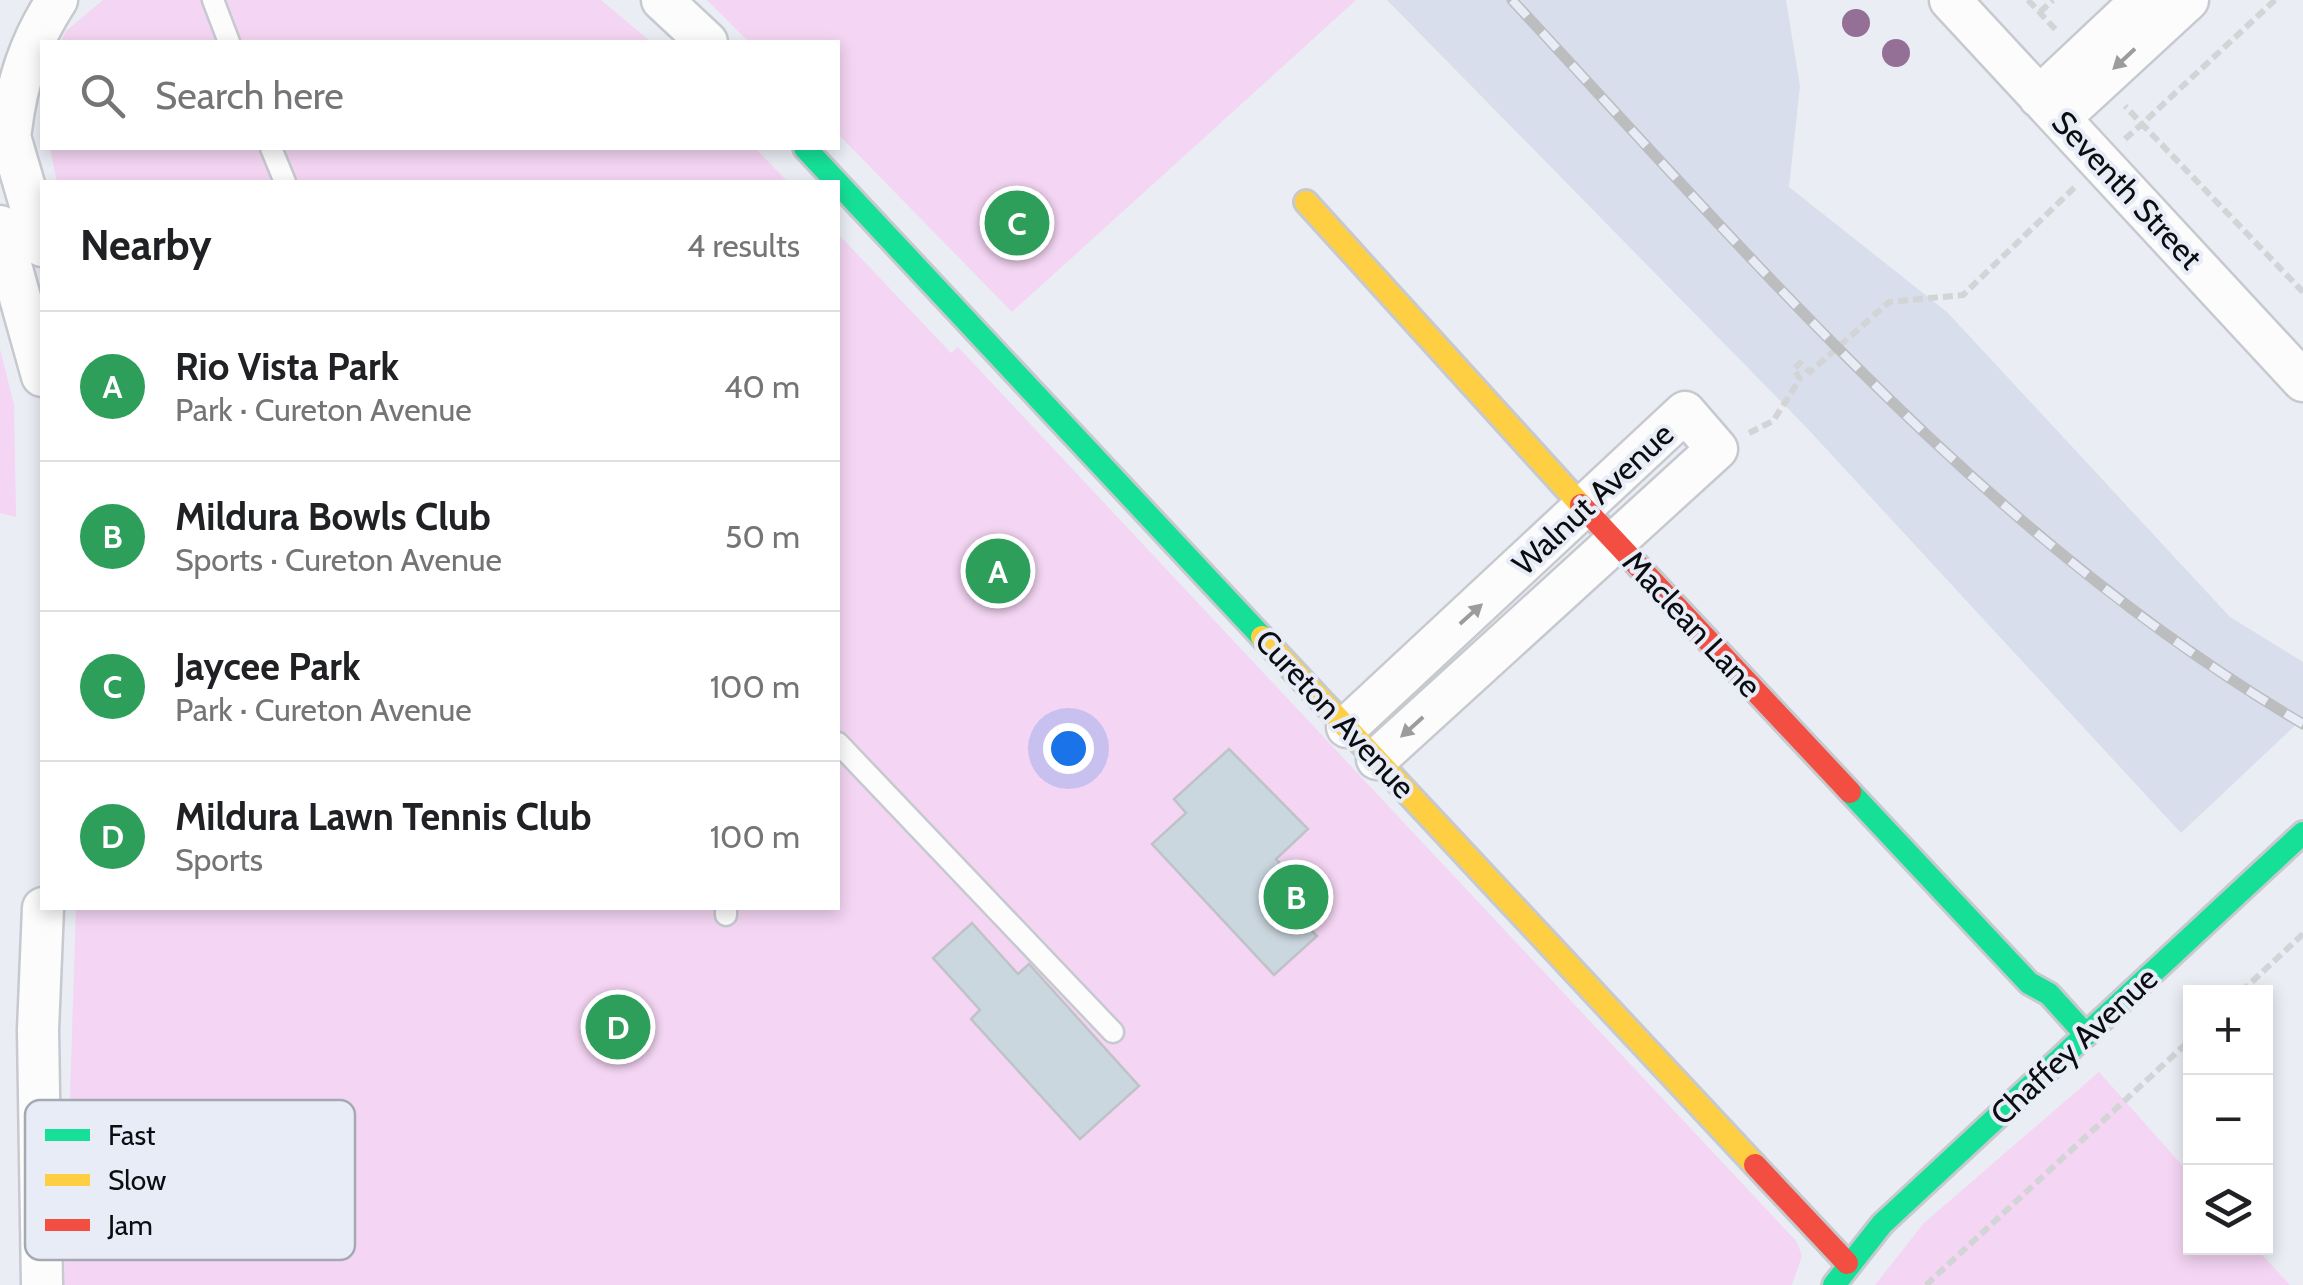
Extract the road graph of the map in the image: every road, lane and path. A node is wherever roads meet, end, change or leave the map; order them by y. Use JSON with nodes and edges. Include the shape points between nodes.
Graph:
{"nodes":[{"id":1,"x":57,"y":0,"type":"edge"},
{"id":2,"x":213,"y":0,"type":"edge"},
{"id":3,"x":662,"y":0,"type":"edge"},
{"id":4,"x":1950,"y":0,"type":"edge"},
{"id":5,"x":2054,"y":0,"type":"edge"},
{"id":6,"x":2142,"y":0,"type":"edge"},
{"id":7,"x":2188,"y":0,"type":"edge"},
{"id":8,"x":2275,"y":0,"type":"edge"},
{"id":9,"x":2040,"y":12,"type":"dead end"},
{"id":10,"x":229,"y":40,"type":"edge"},
{"id":11,"x":704,"y":40,"type":"edge"},
{"id":12,"x":2050,"y":107,"type":"junction"},
{"id":13,"x":5,"y":116,"type":"edge"},
{"id":14,"x":2142,"y":124,"type":"junction"},
{"id":15,"x":272,"y":150,"type":"edge"},
{"id":16,"x":807,"y":150,"type":"edge"},
{"id":17,"x":2101,"y":162,"type":"junction"},
{"id":18,"x":283,"y":180,"type":"edge"},
{"id":19,"x":835,"y":180,"type":"edge"},
{"id":20,"x":840,"y":185,"type":"edge"},
{"id":21,"x":1306,"y":202,"type":"dead end"},
{"id":22,"x":0,"y":226,"type":"edge"},
{"id":23,"x":40,"y":239,"type":"edge"},
{"id":24,"x":2303,"y":292,"type":"edge"},
{"id":25,"x":2298,"y":366,"type":"edge"},
{"id":26,"x":40,"y":369,"type":"edge"},
{"id":27,"x":1717,"y":449,"type":"joint"},
{"id":28,"x":1645,"y":483,"type":"junction"},
{"id":29,"x":1585,"y":510,"type":"junction"},
{"id":30,"x":1615,"y":542,"type":"junction"},
{"id":31,"x":1441,"y":671,"type":"junction"},
{"id":32,"x":1347,"y":727,"type":"junction"},
{"id":33,"x":840,"y":745,"type":"edge"},
{"id":34,"x":1377,"y":759,"type":"junction"},
{"id":35,"x":2303,"y":832,"type":"edge"},
{"id":36,"x":43,"y":910,"type":"edge"},
{"id":37,"x":2303,"y":934,"type":"edge"},
{"id":38,"x":2248,"y":985,"type":"edge"},
{"id":39,"x":1113,"y":1032,"type":"dead end"},
{"id":40,"x":2086,"y":1035,"type":"junction"},
{"id":41,"x":2183,"y":1046,"type":"edge"},
{"id":42,"x":39,"y":1100,"type":"edge"},
{"id":43,"x":42,"y":1260,"type":"edge"},
{"id":44,"x":1847,"y":1263,"type":"junction"},
{"id":45,"x":42,"y":1285,"type":"edge"},
{"id":46,"x":1834,"y":1285,"type":"edge"},
{"id":47,"x":1926,"y":1285,"type":"edge"}],
"edges":[{"from":1,"to":13,"type":"street","via":[[34,36]]},
{"from":2,"to":10,"type":"lane"},
{"from":3,"to":11,"type":"street"},
{"from":4,"to":12,"type":"street","name":"Seventh Street"},
{"from":5,"to":9,"type":"path"},
{"from":6,"to":12,"type":"street"},
{"from":7,"to":12,"type":"street","one_way":true},
{"from":8,"to":14,"type":"path"},
{"from":12,"to":17,"type":"street","name":"Seventh Street"},
{"from":13,"to":23,"type":"street"},
{"from":14,"to":17,"type":"path"},
{"from":14,"to":24,"type":"path"},
{"from":15,"to":18,"type":"lane"},
{"from":16,"to":19,"type":"street","name":"Cureton Avenue"},
{"from":17,"to":25,"type":"street","name":"Seventh Street"},
{"from":17,"to":27,"type":"path","via":[[1962,295],[1889,302],[1810,372],[1800,363],[1794,369],[1800,379],[1774,421]]},
{"from":20,"to":32,"type":"street","name":"Cureton Avenue"},
{"from":21,"to":29,"type":"street","name":"Maclean Lane"},
{"from":22,"to":26,"type":"street"},
{"from":27,"to":28,"type":"street","name":"Walnut Avenue","via":[[1685,412]]},
{"from":28,"to":29,"type":"street","name":"Walnut Avenue"},
{"from":28,"to":30,"type":"street","name":"Walnut Avenue"},
{"from":29,"to":30,"type":"street","name":"Maclean Lane"},
{"from":31,"to":29,"type":"street","name":"Walnut Avenue","one_way":true},
{"from":30,"to":31,"type":"street","name":"Walnut Avenue"},
{"from":30,"to":40,"type":"street","name":"Maclean Lane","via":[[2029,984],[2049,994]]},
{"from":31,"to":32,"type":"street","name":"Walnut Avenue"},
{"from":31,"to":34,"type":"street","name":"Walnut Avenue","one_way":true},
{"from":32,"to":34,"type":"street","name":"Cureton Avenue"},
{"from":33,"to":39,"type":"lane"},
{"from":34,"to":44,"type":"street","name":"Cureton Avenue"},
{"from":35,"to":40,"type":"street","name":"Chaffey Avenue"},
{"from":36,"to":42,"type":"street"},
{"from":37,"to":38,"type":"path"},
{"from":40,"to":44,"type":"street","name":"Chaffey Avenue"},
{"from":41,"to":47,"type":"path"},
{"from":43,"to":45,"type":"street"},
{"from":44,"to":46,"type":"street"}]}
